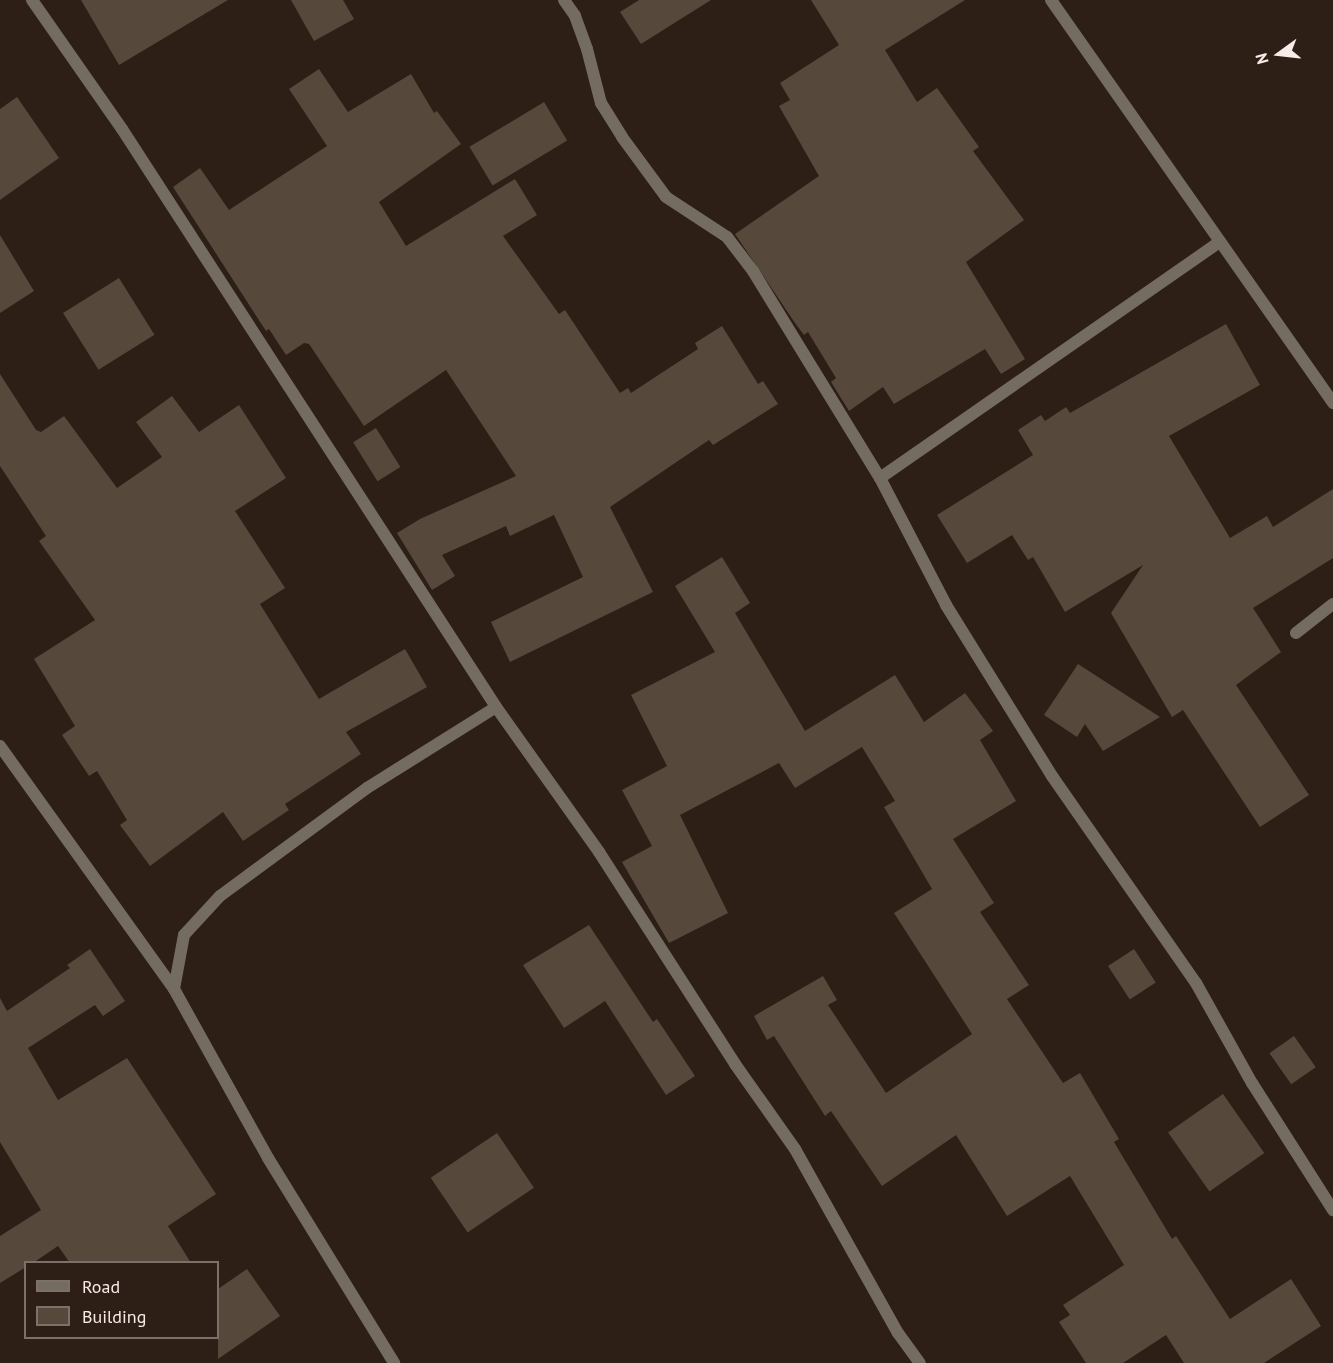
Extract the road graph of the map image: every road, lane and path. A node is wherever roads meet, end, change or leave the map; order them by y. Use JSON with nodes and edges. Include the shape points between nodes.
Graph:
{"nodes":[{"id":1,"x":32,"y":0,"type":"edge"},
{"id":2,"x":564,"y":0,"type":"edge"},
{"id":3,"x":1051,"y":0,"type":"edge"},
{"id":4,"x":1219,"y":242,"type":"junction"},
{"id":5,"x":1333,"y":403,"type":"edge"},
{"id":6,"x":880,"y":478,"type":"junction"},
{"id":7,"x":1333,"y":604,"type":"edge"},
{"id":8,"x":1296,"y":633,"type":"dead end"},
{"id":9,"x":496,"y":707,"type":"junction"},
{"id":10,"x":0,"y":746,"type":"edge"},
{"id":11,"x":174,"y":989,"type":"junction"},
{"id":12,"x":1333,"y":1210,"type":"edge"},
{"id":13,"x":394,"y":1363,"type":"edge"},
{"id":14,"x":920,"y":1363,"type":"edge"}],
"edges":[{"from":1,"to":9,"type":"street","via":[[123,129]]},
{"from":2,"to":6,"type":"street","via":[[575,16],[587,49],[601,103],[622,137],[666,197],[727,237],[801,346],[840,418]]},
{"from":3,"to":4,"type":"street"},
{"from":4,"to":5,"type":"street"},
{"from":4,"to":6,"type":"street"},
{"from":6,"to":12,"type":"street","via":[[946,605],[1039,756],[1196,983],[1252,1083]]},
{"from":7,"to":8,"type":"street"},
{"from":9,"to":11,"type":"street","via":[[367,788],[220,896],[184,934]]},
{"from":9,"to":14,"type":"street","via":[[594,843],[735,1064],[795,1149],[898,1333]]},
{"from":10,"to":11,"type":"street"},
{"from":11,"to":13,"type":"street","via":[[268,1158]]}]}
